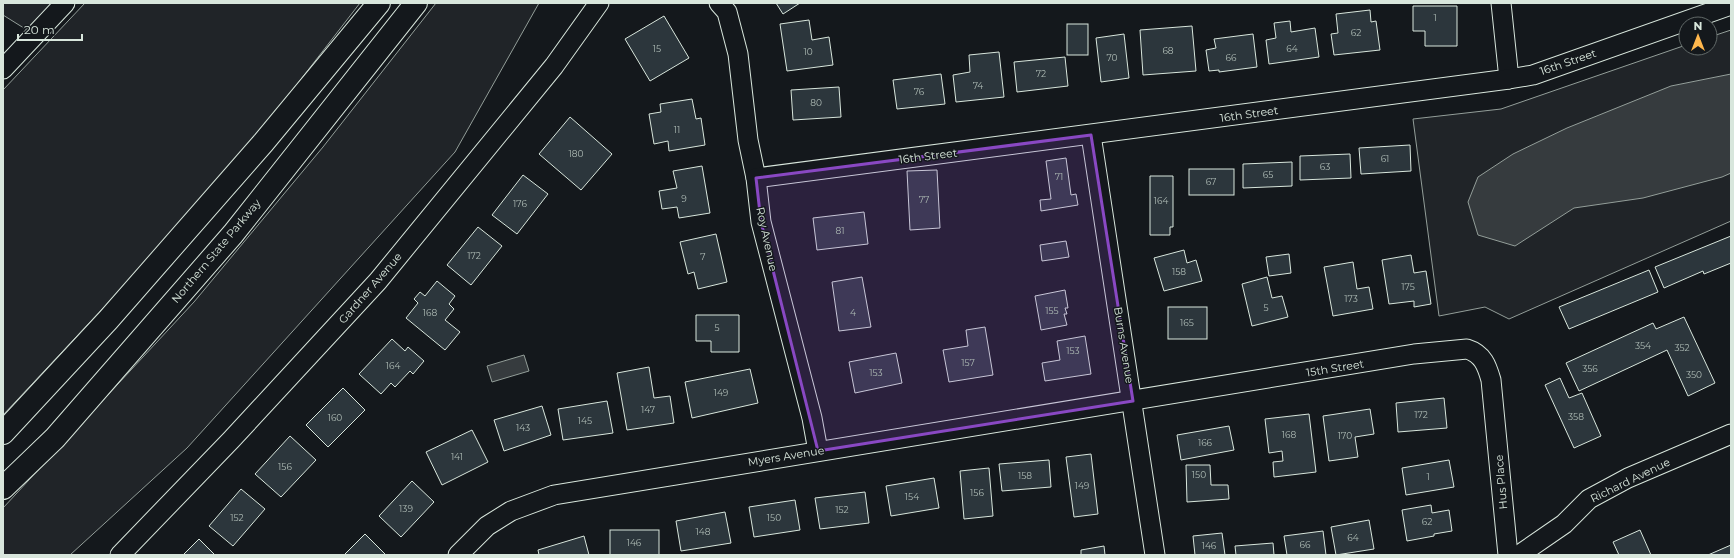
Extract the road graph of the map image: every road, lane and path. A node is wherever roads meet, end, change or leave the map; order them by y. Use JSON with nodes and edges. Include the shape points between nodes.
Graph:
{"nodes":[{"id":1,"x":65,"y":3,"type":"edge"},
{"id":2,"x":379,"y":3,"type":"edge"},
{"id":3,"x":416,"y":3,"type":"edge"},
{"id":4,"x":599,"y":3,"type":"edge"},
{"id":5,"x":719,"y":3,"type":"edge"},
{"id":6,"x":1501,"y":3,"type":"edge"},
{"id":7,"x":1731,"y":5,"type":"edge"},
{"id":8,"x":3,"y":69,"type":"edge"},
{"id":9,"x":1509,"y":79,"type":"junction"},
{"id":10,"x":1091,"y":135,"type":"junction"},
{"id":11,"x":756,"y":178,"type":"junction"},
{"id":12,"x":1132,"y":401,"type":"junction"},
{"id":13,"x":1494,"y":409,"type":"joint"},
{"id":14,"x":3,"y":434,"type":"edge"},
{"id":15,"x":1731,"y":434,"type":"edge"},
{"id":16,"x":818,"y":451,"type":"junction"},
{"id":17,"x":3,"y":488,"type":"edge"},
{"id":18,"x":120,"y":555,"type":"edge"},
{"id":19,"x":458,"y":555,"type":"edge"},
{"id":20,"x":1155,"y":555,"type":"edge"},
{"id":21,"x":1508,"y":555,"type":"edge"},
{"id":22,"x":1519,"y":555,"type":"edge"}],
"edges":[{"from":1,"to":8,"type":"street"},
{"from":2,"to":14,"type":"highway","via":[[258,148],[108,320]]},
{"from":3,"to":17,"type":"highway","name":"Northern State Parkway","via":[[233,234],[55,438]]},
{"from":4,"to":18,"type":"street","name":"Gardner Avenue","via":[[554,66],[378,281]]},
{"from":5,"to":11,"type":"street","name":"Roy Avenue","via":[[726,12],[738,54],[748,140]]},
{"from":6,"to":9,"type":"street"},
{"from":7,"to":9,"type":"street","name":"16th Street","via":[[1533,75]]},
{"from":9,"to":10,"type":"street","name":"16th Street"},
{"from":10,"to":11,"type":"street","name":"16th Street"},
{"from":10,"to":12,"type":"street","name":"Burns Avenue"},
{"from":11,"to":16,"type":"street","name":"Roy Avenue","via":[[761,222],[812,418]]},
{"from":12,"to":13,"type":"street","name":"15th Street","via":[[1414,354],[1467,349],[1474,351],[1486,362]]},
{"from":12,"to":16,"type":"street","name":"Myers Avenue"},
{"from":12,"to":20,"type":"street","name":"Burns Avenue"},
{"from":13,"to":21,"type":"street","name":"Hus Place"},
{"from":15,"to":22,"type":"street","name":"Richard Avenue","via":[[1628,478],[1589,499],[1564,524]]},
{"from":16,"to":19,"type":"street","name":"Myers Avenue","via":[[554,495],[511,511],[487,526]]}]}
